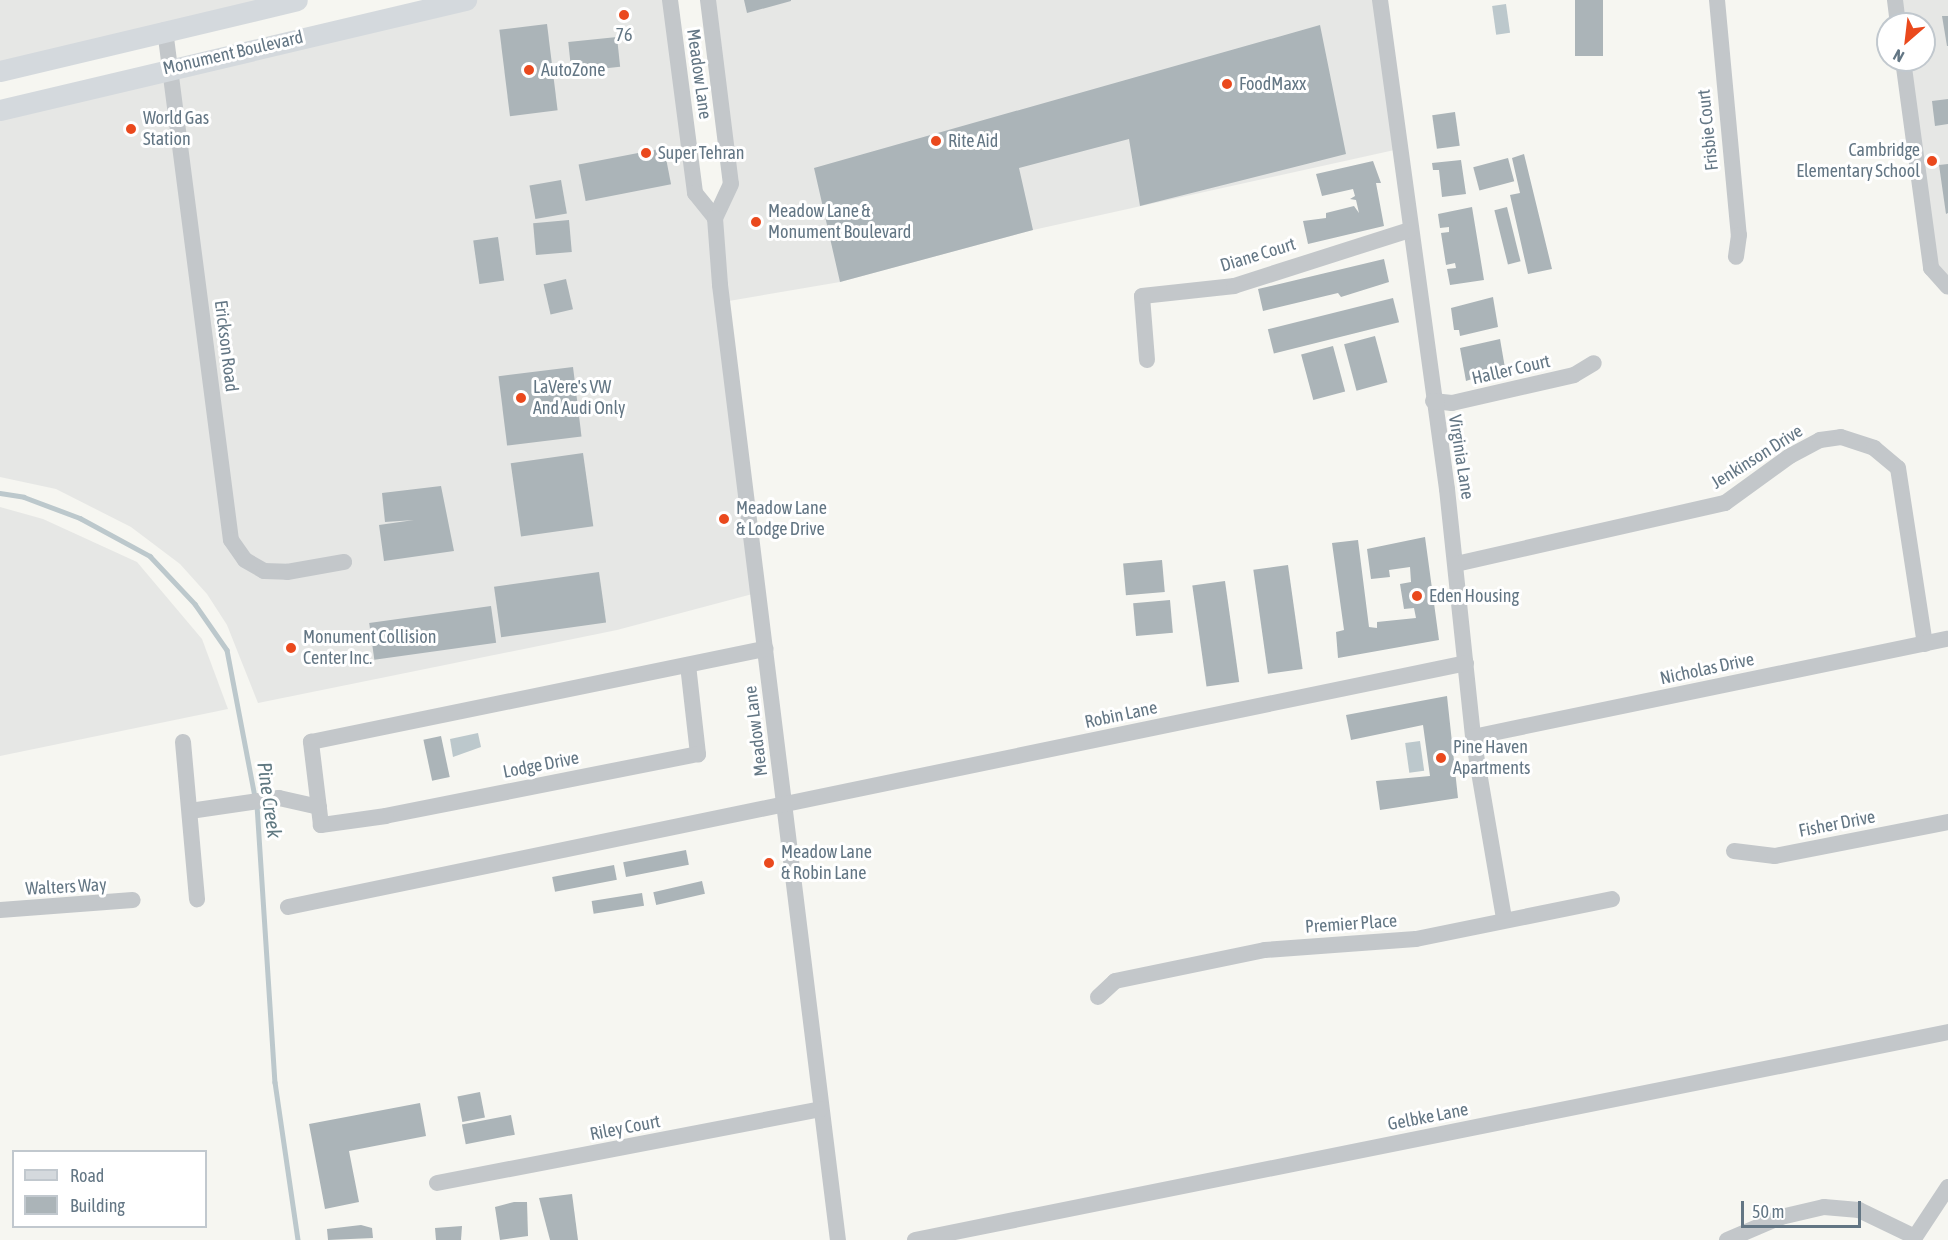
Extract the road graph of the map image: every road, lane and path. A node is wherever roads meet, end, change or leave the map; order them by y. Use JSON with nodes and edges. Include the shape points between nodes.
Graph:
{"nodes":[{"id":1,"x":297,"y":0,"type":"edge"},
{"id":2,"x":466,"y":0,"type":"edge"},
{"id":3,"x":670,"y":0,"type":"edge"},
{"id":4,"x":708,"y":0,"type":"edge"},
{"id":5,"x":1380,"y":0,"type":"edge"},
{"id":6,"x":1718,"y":0,"type":"edge"},
{"id":7,"x":165,"y":30,"type":"junction"},
{"id":8,"x":170,"y":67,"type":"junction"},
{"id":9,"x":0,"y":71,"type":"edge"},
{"id":10,"x":1905,"y":72,"type":"edge"},
{"id":11,"x":0,"y":110,"type":"edge"},
{"id":12,"x":715,"y":218,"type":"junction"},
{"id":13,"x":1409,"y":230,"type":"junction"},
{"id":14,"x":1736,"y":257,"type":"dead end"},
{"id":15,"x":1948,"y":287,"type":"edge"},
{"id":16,"x":1147,"y":360,"type":"dead end"},
{"id":17,"x":1594,"y":363,"type":"dead end"},
{"id":18,"x":1432,"y":401,"type":"junction"},
{"id":19,"x":344,"y":562,"type":"dead end"},
{"id":20,"x":1456,"y":564,"type":"junction"},
{"id":21,"x":1948,"y":639,"type":"edge"},
{"id":22,"x":1925,"y":644,"type":"junction"},
{"id":23,"x":766,"y":649,"type":"junction"},
{"id":24,"x":1466,"y":663,"type":"junction"},
{"id":25,"x":687,"y":665,"type":"junction"},
{"id":26,"x":1473,"y":737,"type":"junction"},
{"id":27,"x":183,"y":742,"type":"dead end"},
{"id":28,"x":785,"y":804,"type":"junction"},
{"id":29,"x":319,"y":807,"type":"junction"},
{"id":30,"x":190,"y":811,"type":"junction"},
{"id":31,"x":1948,"y":822,"type":"edge"},
{"id":32,"x":1734,"y":851,"type":"dead end"},
{"id":33,"x":197,"y":899,"type":"dead end"},
{"id":34,"x":1612,"y":899,"type":"dead end"},
{"id":35,"x":133,"y":900,"type":"dead end"},
{"id":36,"x":288,"y":907,"type":"dead end"},
{"id":37,"x":0,"y":910,"type":"edge"},
{"id":38,"x":1504,"y":919,"type":"junction"},
{"id":39,"x":1098,"y":997,"type":"dead end"},
{"id":40,"x":1948,"y":1032,"type":"edge"},
{"id":41,"x":820,"y":1109,"type":"junction"},
{"id":42,"x":437,"y":1183,"type":"dead end"},
{"id":43,"x":1948,"y":1187,"type":"edge"},
{"id":44,"x":1916,"y":1239,"type":"edge"},
{"id":45,"x":838,"y":1240,"type":"edge"},
{"id":46,"x":915,"y":1240,"type":"edge"},
{"id":47,"x":1727,"y":1240,"type":"edge"}],
"edges":[{"from":1,"to":7,"type":"main road","name":"Monument Boulevard"},
{"from":2,"to":8,"type":"main road","name":"Monument Boulevard"},
{"from":3,"to":12,"type":"street","name":"Meadow Lane","via":[[695,193]]},
{"from":4,"to":12,"type":"street","name":"Meadow Lane","via":[[731,184]]},
{"from":5,"to":13,"type":"street","name":"Virginia Lane"},
{"from":6,"to":14,"type":"street","name":"Frisbie Court","via":[[1739,235]]},
{"from":7,"to":8,"type":"street","name":"Erickson Road"},
{"from":7,"to":9,"type":"main road","name":"Monument Boulevard"},
{"from":8,"to":11,"type":"main road","name":"Monument Boulevard"},
{"from":8,"to":19,"type":"street","name":"Erickson Road","via":[[231,540],[245,560],[264,571],[287,572]]},
{"from":10,"to":15,"type":"street","via":[[1931,268]]},
{"from":12,"to":23,"type":"street","name":"Meadow Lane"},
{"from":13,"to":16,"type":"street","name":"Diane Court","via":[[1234,286],[1142,296]]},
{"from":13,"to":18,"type":"street","name":"Virginia Lane"},
{"from":17,"to":18,"type":"street","name":"Haller Court","via":[[1574,375],[1452,403]]},
{"from":18,"to":20,"type":"street","name":"Virginia Lane"},
{"from":20,"to":22,"type":"street","name":"Jenkinson Drive","via":[[1725,503],[1790,456],[1820,440],[1841,437],[1874,448],[1898,468]]},
{"from":20,"to":24,"type":"street","name":"Virginia Lane"},
{"from":21,"to":22,"type":"street","name":"Nicholas Drive"},
{"from":22,"to":26,"type":"street","name":"Nicholas Drive"},
{"from":23,"to":25,"type":"street"},
{"from":23,"to":28,"type":"street","name":"Meadow Lane"},
{"from":24,"to":26,"type":"street","name":"Virginia Lane"},
{"from":24,"to":28,"type":"street","name":"Robin Lane"},
{"from":25,"to":29,"type":"street","via":[[311,742]]},
{"from":25,"to":29,"type":"street","name":"Lodge Drive","via":[[698,754],[386,816],[321,825]]},
{"from":26,"to":38,"type":"street","name":"Virginia Lane"},
{"from":27,"to":30,"type":"street"},
{"from":28,"to":36,"type":"street","name":"Robin Lane"},
{"from":28,"to":41,"type":"street","name":"Meadow Lane"},
{"from":29,"to":30,"type":"street","via":[[279,798]]},
{"from":30,"to":33,"type":"street"},
{"from":31,"to":32,"type":"street","name":"Fisher Drive","via":[[1775,856]]},
{"from":34,"to":38,"type":"street","name":"Premier Place"},
{"from":35,"to":37,"type":"street","name":"Walters Way"},
{"from":38,"to":39,"type":"street","name":"Premier Place","via":[[1416,939],[1265,950],[1115,981]]},
{"from":40,"to":46,"type":"street","name":"Gelbke Lane"},
{"from":41,"to":42,"type":"street","name":"Riley Court"},
{"from":41,"to":45,"type":"street","name":"Meadow Lane"},
{"from":43,"to":44,"type":"street"},
{"from":44,"to":47,"type":"street","via":[[1859,1210],[1824,1207],[1781,1217]]}]}
